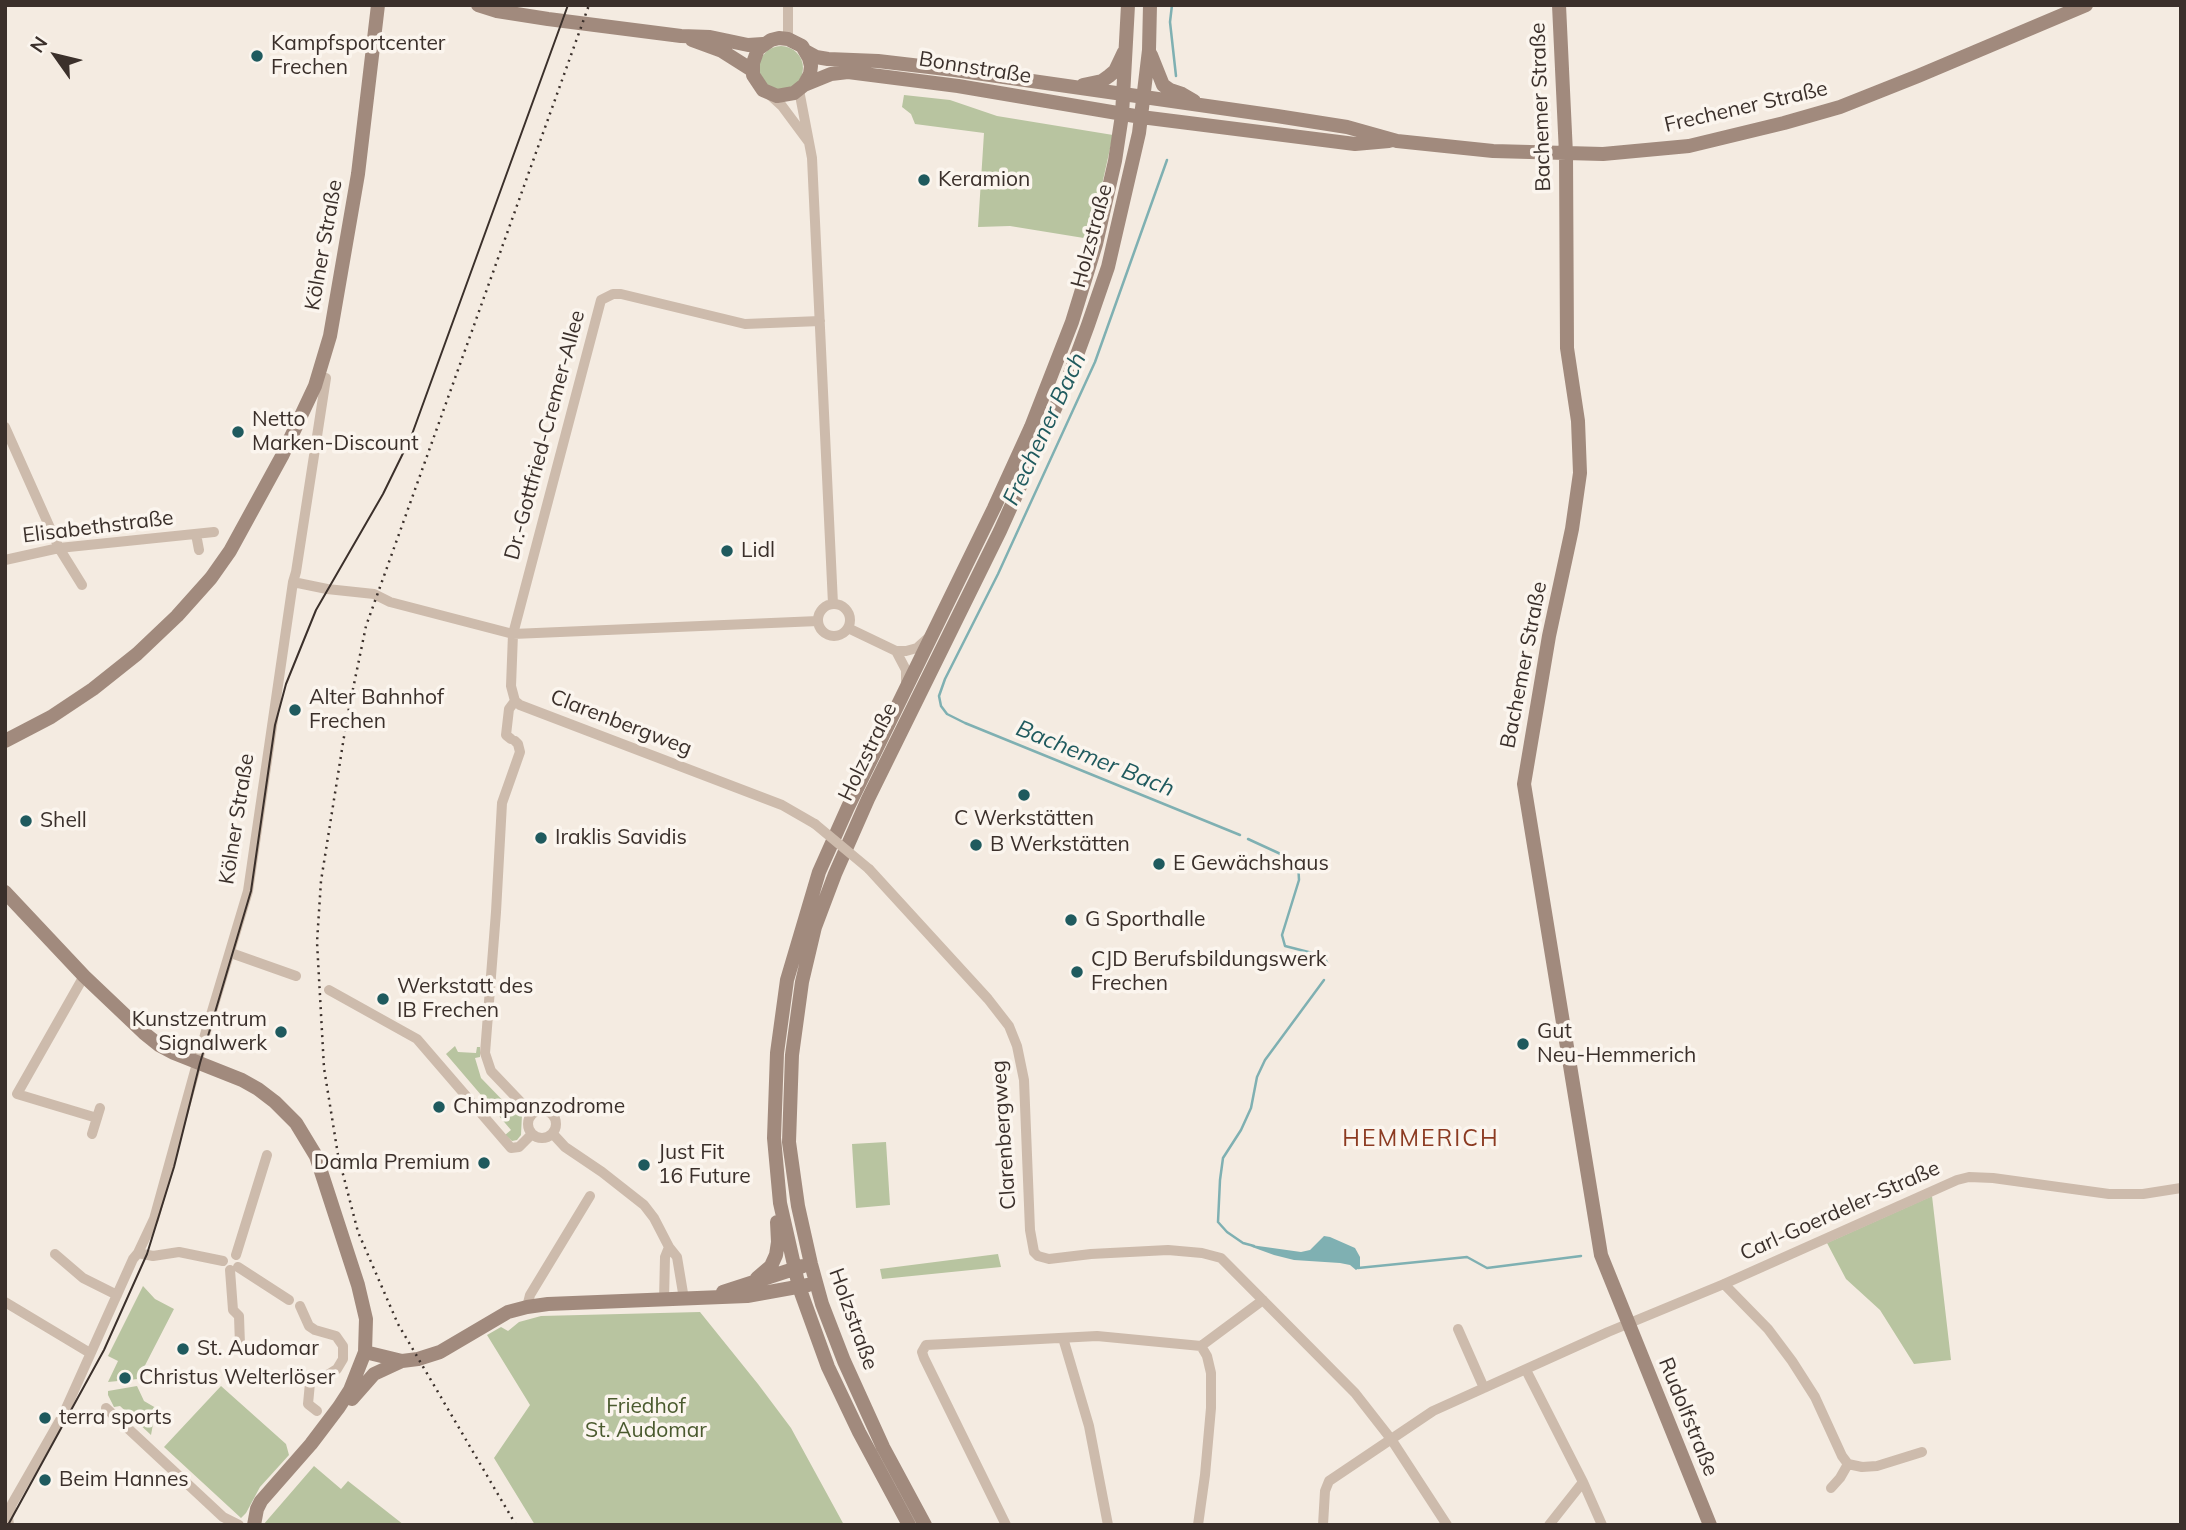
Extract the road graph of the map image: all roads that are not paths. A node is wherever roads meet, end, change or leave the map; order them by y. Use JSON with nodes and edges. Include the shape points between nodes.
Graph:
{"nodes":[{"id":1,"x":378,"y":5,"type":"edge"},
{"id":2,"x":478,"y":5,"type":"edge"},
{"id":3,"x":788,"y":5,"type":"edge"},
{"id":4,"x":1128,"y":5,"type":"edge"},
{"id":5,"x":1150,"y":5,"type":"edge"},
{"id":6,"x":1559,"y":5,"type":"edge"},
{"id":7,"x":2086,"y":5,"type":"edge"},
{"id":8,"x":681,"y":36,"type":"junction"},
{"id":9,"x":788,"y":39,"type":"junction"},
{"id":10,"x":764,"y":44,"type":"junction"},
{"id":11,"x":1127,"y":44,"type":"junction"},
{"id":12,"x":1149,"y":50,"type":"junction"},
{"id":13,"x":805,"y":51,"type":"junction"},
{"id":14,"x":752,"y":70,"type":"junction"},
{"id":15,"x":1069,"y":86,"type":"junction"},
{"id":16,"x":802,"y":88,"type":"junction"},
{"id":17,"x":769,"y":94,"type":"junction"},
{"id":18,"x":1124,"y":95,"type":"junction"},
{"id":19,"x":1143,"y":97,"type":"junction"},
{"id":20,"x":1201,"y":105,"type":"junction"},
{"id":21,"x":1122,"y":115,"type":"junction"},
{"id":22,"x":1141,"y":117,"type":"junction"},
{"id":23,"x":1397,"y":141,"type":"junction"},
{"id":24,"x":809,"y":142,"type":"junction"},
{"id":25,"x":1566,"y":154,"type":"junction"},
{"id":26,"x":820,"y":321,"type":"junction"},
{"id":27,"x":326,"y":379,"type":"dead end"},
{"id":28,"x":5,"y":427,"type":"edge"},
{"id":29,"x":214,"y":532,"type":"dead end"},
{"id":30,"x":196,"y":534,"type":"junction"},
{"id":31,"x":59,"y":548,"type":"junction"},
{"id":32,"x":199,"y":550,"type":"dead end"},
{"id":33,"x":5,"y":560,"type":"edge"},
{"id":34,"x":293,"y":583,"type":"junction"},
{"id":35,"x":82,"y":585,"type":"dead end"},
{"id":36,"x":833,"y":604,"type":"junction"},
{"id":37,"x":818,"y":621,"type":"junction"},
{"id":38,"x":848,"y":628,"type":"junction"},
{"id":39,"x":513,"y":634,"type":"junction"},
{"id":40,"x":932,"y":635,"type":"junction"},
{"id":41,"x":896,"y":651,"type":"junction"},
{"id":42,"x":906,"y":687,"type":"junction"},
{"id":43,"x":515,"y":701,"type":"junction"},
{"id":44,"x":5,"y":741,"type":"edge"},
{"id":45,"x":5,"y":892,"type":"edge"},
{"id":46,"x":231,"y":953,"type":"junction"},
{"id":47,"x":84,"y":976,"type":"junction"},
{"id":48,"x":296,"y":976,"type":"dead end"},
{"id":49,"x":329,"y":989,"type":"dead end"},
{"id":50,"x":197,"y":1062,"type":"junction"},
{"id":51,"x":532,"y":1114,"type":"junction"},
{"id":52,"x":92,"y":1134,"type":"dead end"},
{"id":53,"x":531,"y":1134,"type":"junction"},
{"id":54,"x":553,"y":1134,"type":"junction"},
{"id":55,"x":267,"y":1155,"type":"dead end"},
{"id":56,"x":2181,"y":1188,"type":"edge"},
{"id":57,"x":590,"y":1196,"type":"dead end"},
{"id":58,"x":780,"y":1203,"type":"junction"},
{"id":59,"x":669,"y":1247,"type":"junction"},
{"id":60,"x":138,"y":1253,"type":"junction"},
{"id":61,"x":55,"y":1254,"type":"dead end"},
{"id":62,"x":811,"y":1264,"type":"junction"},
{"id":63,"x":230,"y":1266,"type":"junction"},
{"id":64,"x":795,"y":1269,"type":"junction"},
{"id":65,"x":755,"y":1280,"type":"junction"},
{"id":66,"x":817,"y":1283,"type":"junction"},
{"id":67,"x":1724,"y":1284,"type":"junction"},
{"id":68,"x":799,"y":1287,"type":"junction"},
{"id":69,"x":117,"y":1296,"type":"junction"},
{"id":70,"x":708,"y":1297,"type":"junction"},
{"id":71,"x":684,"y":1299,"type":"junction"},
{"id":72,"x":289,"y":1300,"type":"dead end"},
{"id":73,"x":664,"y":1300,"type":"junction"},
{"id":74,"x":1263,"y":1300,"type":"junction"},
{"id":75,"x":5,"y":1302,"type":"edge"},
{"id":76,"x":300,"y":1306,"type":"dead end"},
{"id":77,"x":527,"y":1307,"type":"junction"},
{"id":78,"x":1628,"y":1324,"type":"junction"},
{"id":79,"x":1458,"y":1329,"type":"dead end"},
{"id":80,"x":1063,"y":1338,"type":"junction"},
{"id":81,"x":240,"y":1345,"type":"dead end"},
{"id":82,"x":1201,"y":1346,"type":"junction"},
{"id":83,"x":365,"y":1352,"type":"junction"},
{"id":84,"x":90,"y":1353,"type":"junction"},
{"id":85,"x":402,"y":1361,"type":"junction"},
{"id":86,"x":1526,"y":1370,"type":"junction"},
{"id":87,"x":1484,"y":1388,"type":"junction"},
{"id":88,"x":106,"y":1408,"type":"dead end"},
{"id":89,"x":317,"y":1411,"type":"dead end"},
{"id":90,"x":326,"y":1425,"type":"junction"},
{"id":91,"x":1391,"y":1439,"type":"junction"},
{"id":92,"x":1922,"y":1452,"type":"dead end"},
{"id":93,"x":1848,"y":1464,"type":"junction"},
{"id":94,"x":1583,"y":1482,"type":"junction"},
{"id":95,"x":1831,"y":1488,"type":"dead end"},
{"id":96,"x":8,"y":1521,"type":"edge"},
{"id":97,"x":239,"y":1525,"type":"edge"},
{"id":98,"x":254,"y":1525,"type":"edge"},
{"id":99,"x":909,"y":1525,"type":"edge"},
{"id":100,"x":925,"y":1525,"type":"edge"},
{"id":101,"x":1006,"y":1525,"type":"edge"},
{"id":102,"x":1108,"y":1525,"type":"edge"},
{"id":103,"x":1198,"y":1525,"type":"edge"},
{"id":104,"x":1324,"y":1525,"type":"edge"},
{"id":105,"x":1447,"y":1525,"type":"edge"},
{"id":106,"x":1549,"y":1525,"type":"edge"},
{"id":107,"x":1601,"y":1525,"type":"edge"},
{"id":108,"x":1710,"y":1525,"type":"edge"}],
"edges":[{"from":1,"to":44,"type":"main road","name":"Kölner Straße","via":[[358,174],[330,335],[310,397],[282,456],[230,551],[177,616],[93,689]]},
{"from":2,"to":8,"type":"main road"},
{"from":3,"to":9,"type":"street"},
{"from":4,"to":11,"type":"main road","name":"Holzstraße"},
{"from":5,"to":12,"type":"main road","name":"Holzstraße"},
{"from":6,"to":25,"type":"main road","name":"Bachemer Straße"},
{"from":7,"to":25,"type":"main road","name":"Frechener Straße","via":[[1840,107],[1795,120],[1689,146]]},
{"from":8,"to":10,"type":"main road"},
{"from":8,"to":14,"type":"main road","via":[[722,51]]},
{"from":9,"to":10,"type":"main road"},
{"from":9,"to":13,"type":"main road"},
{"from":10,"to":14,"type":"main road"},
{"from":11,"to":15,"type":"main road","via":[[1110,76],[1092,84]]},
{"from":11,"to":18,"type":"main road","name":"Holzstraße"},
{"from":12,"to":19,"type":"main road","name":"Holzstraße"},
{"from":12,"to":20,"type":"main road","via":[[1163,85]]},
{"from":13,"to":15,"type":"main road","name":"Bonnstraße","via":[[828,59],[878,61]]},
{"from":13,"to":16,"type":"main road","via":[[811,66]]},
{"from":14,"to":17,"type":"main road"},
{"from":15,"to":18,"type":"main road","name":"Bonnstraße"},
{"from":16,"to":17,"type":"main road","via":[[786,96]]},
{"from":16,"to":21,"type":"main road","name":"Bonnstraße","via":[[831,74],[878,74]]},
{"from":16,"to":24,"type":"street"},
{"from":17,"to":24,"type":"street"},
{"from":18,"to":19,"type":"main road","name":"Bonnstraße"},
{"from":18,"to":21,"type":"main road","name":"Holzstraße"},
{"from":19,"to":20,"type":"main road","name":"Frechener Straße"},
{"from":19,"to":22,"type":"main road","name":"Holzstraße"},
{"from":20,"to":23,"type":"main road","name":"Frechener Straße","via":[[1347,127]]},
{"from":21,"to":22,"type":"main road","name":"Bonnstraße"},
{"from":21,"to":40,"type":"main road","name":"Holzstraße","via":[[1096,244],[1053,373]]},
{"from":22,"to":23,"type":"main road","name":"Frechener Straße","via":[[1355,144]]},
{"from":22,"to":62,"type":"main road","name":"Holzstraße","via":[[1108,267],[1067,382],[868,799],[815,927],[792,1055],[789,1142]]},
{"from":23,"to":25,"type":"main road","name":"Frechener Straße"},
{"from":24,"to":26,"type":"street"},
{"from":25,"to":78,"type":"main road","name":"Bachemer Straße","via":[[1565,321],[1580,473],[1524,783],[1601,1255]]},
{"from":26,"to":36,"type":"street"},
{"from":26,"to":39,"type":"street","name":"Dr.-Gottfried-Cremer-Allee","via":[[746,324],[621,295],[601,300]]},
{"from":27,"to":34,"type":"street","name":"Kölner Straße"},
{"from":28,"to":31,"type":"street"},
{"from":29,"to":30,"type":"street","name":"Elisabethstraße"},
{"from":30,"to":31,"type":"street","name":"Elisabethstraße"},
{"from":30,"to":32,"type":"street","name":"Elisabethstraße"},
{"from":31,"to":33,"type":"street","name":"Elisabethstraße"},
{"from":31,"to":35,"type":"street"},
{"from":34,"to":39,"type":"street","via":[[374,594]]},
{"from":34,"to":46,"type":"street","name":"Kölner Straße","via":[[248,891]]},
{"from":36,"to":37,"type":"street","via":[[821,611]]},
{"from":36,"to":38,"type":"street","via":[[847,610]]},
{"from":37,"to":38,"type":"street","via":[[822,631],[832,636]]},
{"from":37,"to":39,"type":"street"},
{"from":38,"to":41,"type":"street"},
{"from":39,"to":43,"type":"street","name":"Dr.-Gottfried-Cremer-Allee","via":[[511,686]]},
{"from":40,"to":41,"type":"street","via":[[917,648]]},
{"from":40,"to":42,"type":"main road","name":"Holzstraße"},
{"from":41,"to":42,"type":"street","via":[[906,670]]},
{"from":42,"to":58,"type":"main road","name":"Holzstraße","via":[[819,872],[788,980],[777,1053],[774,1138]]},
{"from":43,"to":51,"type":"street","via":[[509,709],[506,735],[518,744],[520,752],[502,803],[485,1053],[491,1071]]},
{"from":43,"to":74,"type":"street","name":"Clarenbergweg","bridge":true,"via":[[782,805],[815,824],[869,869],[1009,1026],[1024,1080],[1030,1230],[1038,1256],[1049,1259],[1168,1250],[1202,1253],[1221,1258]]},
{"from":45,"to":47,"type":"main road"},
{"from":46,"to":48,"type":"street"},
{"from":46,"to":50,"type":"street","name":"Kölner Straße"},
{"from":47,"to":50,"type":"main road","via":[[159,1045]]},
{"from":47,"to":52,"type":"street","via":[[18,1094],[99,1113]]},
{"from":49,"to":53,"type":"street","via":[[417,1039],[511,1148],[519,1147]]},
{"from":50,"to":60,"type":"street","name":"Kölner Straße","via":[[154,1219]]},
{"from":50,"to":83,"type":"main road","via":[[258,1089],[307,1139],[358,1285],[366,1319]]},
{"from":51,"to":53,"type":"street"},
{"from":51,"to":54,"type":"street","via":[[552,1113],[556,1121]]},
{"from":53,"to":54,"type":"street","via":[[545,1139]]},
{"from":54,"to":59,"type":"street","via":[[645,1205]]},
{"from":55,"to":63,"type":"street","via":[[236,1255],[227,1255]]},
{"from":56,"to":67,"type":"street","name":"Carl-Goerdeler-Straße","via":[[2109,1194],[1969,1177]]},
{"from":57,"to":77,"type":"street"},
{"from":58,"to":64,"type":"main road","name":"Holzstraße"},
{"from":58,"to":65,"type":"main road","name":"Holzstraße","via":[[776,1255]]},
{"from":59,"to":71,"type":"street","via":[[677,1257]]},
{"from":59,"to":73,"type":"street"},
{"from":60,"to":63,"type":"street","via":[[179,1252]]},
{"from":60,"to":69,"type":"street","name":"Kölner Straße"},
{"from":61,"to":69,"type":"street","via":[[82,1278]]},
{"from":62,"to":64,"type":"main road"},
{"from":62,"to":66,"type":"main road","name":"Holzstraße"},
{"from":63,"to":72,"type":"street"},
{"from":63,"to":81,"type":"street"},
{"from":64,"to":65,"type":"main road"},
{"from":64,"to":68,"type":"main road","name":"Holzstraße"},
{"from":65,"to":70,"type":"main road"},
{"from":66,"to":68,"type":"main road"},
{"from":66,"to":100,"type":"main road","name":"Holzstraße","via":[[848,1371]]},
{"from":67,"to":78,"type":"street","name":"Carl-Goerdeler-Straße"},
{"from":67,"to":93,"type":"street","name":"Carl-Goerdeler-Straße","via":[[1792,1361]]},
{"from":68,"to":70,"type":"main road"},
{"from":68,"to":99,"type":"main road","name":"Holzstraße","via":[[828,1367]]},
{"from":69,"to":84,"type":"street","name":"Kölner Straße"},
{"from":70,"to":71,"type":"main road"},
{"from":71,"to":73,"type":"main road"},
{"from":73,"to":77,"type":"main road"},
{"from":74,"to":82,"type":"street"},
{"from":74,"to":91,"type":"street","name":"Clarenbergweg","via":[[1339,1375]]},
{"from":75,"to":84,"type":"street"},
{"from":76,"to":89,"type":"street","via":[[309,1326],[336,1336],[343,1346],[337,1369],[310,1383],[308,1404]]},
{"from":77,"to":85,"type":"main road","via":[[508,1312],[440,1352]]},
{"from":78,"to":86,"type":"street","name":"Carl-Goerdeler-Straße"},
{"from":78,"to":108,"type":"main road","name":"Rudolfstraße"},
{"from":79,"to":87,"type":"street"},
{"from":80,"to":82,"type":"street","via":[[1097,1336]]},
{"from":80,"to":101,"type":"street","via":[[930,1343],[923,1348],[923,1358]]},
{"from":80,"to":102,"type":"street","via":[[1088,1426]]},
{"from":82,"to":103,"type":"street","via":[[1211,1373]]},
{"from":83,"to":85,"type":"main road"},
{"from":83,"to":90,"type":"main road","via":[[350,1390]]},
{"from":84,"to":96,"type":"street","name":"Kölner Straße","via":[[63,1415],[12,1504]]},
{"from":85,"to":90,"type":"main road","via":[[374,1374]]},
{"from":86,"to":87,"type":"street","name":"Carl-Goerdeler-Straße"},
{"from":86,"to":94,"type":"street"},
{"from":87,"to":91,"type":"street","name":"Carl-Goerdeler-Straße","via":[[1433,1411]]},
{"from":88,"to":97,"type":"street","via":[[223,1517]]},
{"from":90,"to":98,"type":"main road","via":[[261,1501]]},
{"from":91,"to":104,"type":"street","name":"Carl-Goerdeler-Straße","via":[[1329,1480]]},
{"from":91,"to":105,"type":"street","name":"Clarenbergweg"},
{"from":92,"to":93,"type":"street","via":[[1877,1466]]},
{"from":93,"to":95,"type":"street"},
{"from":94,"to":106,"type":"street"},
{"from":94,"to":107,"type":"street"}]}
